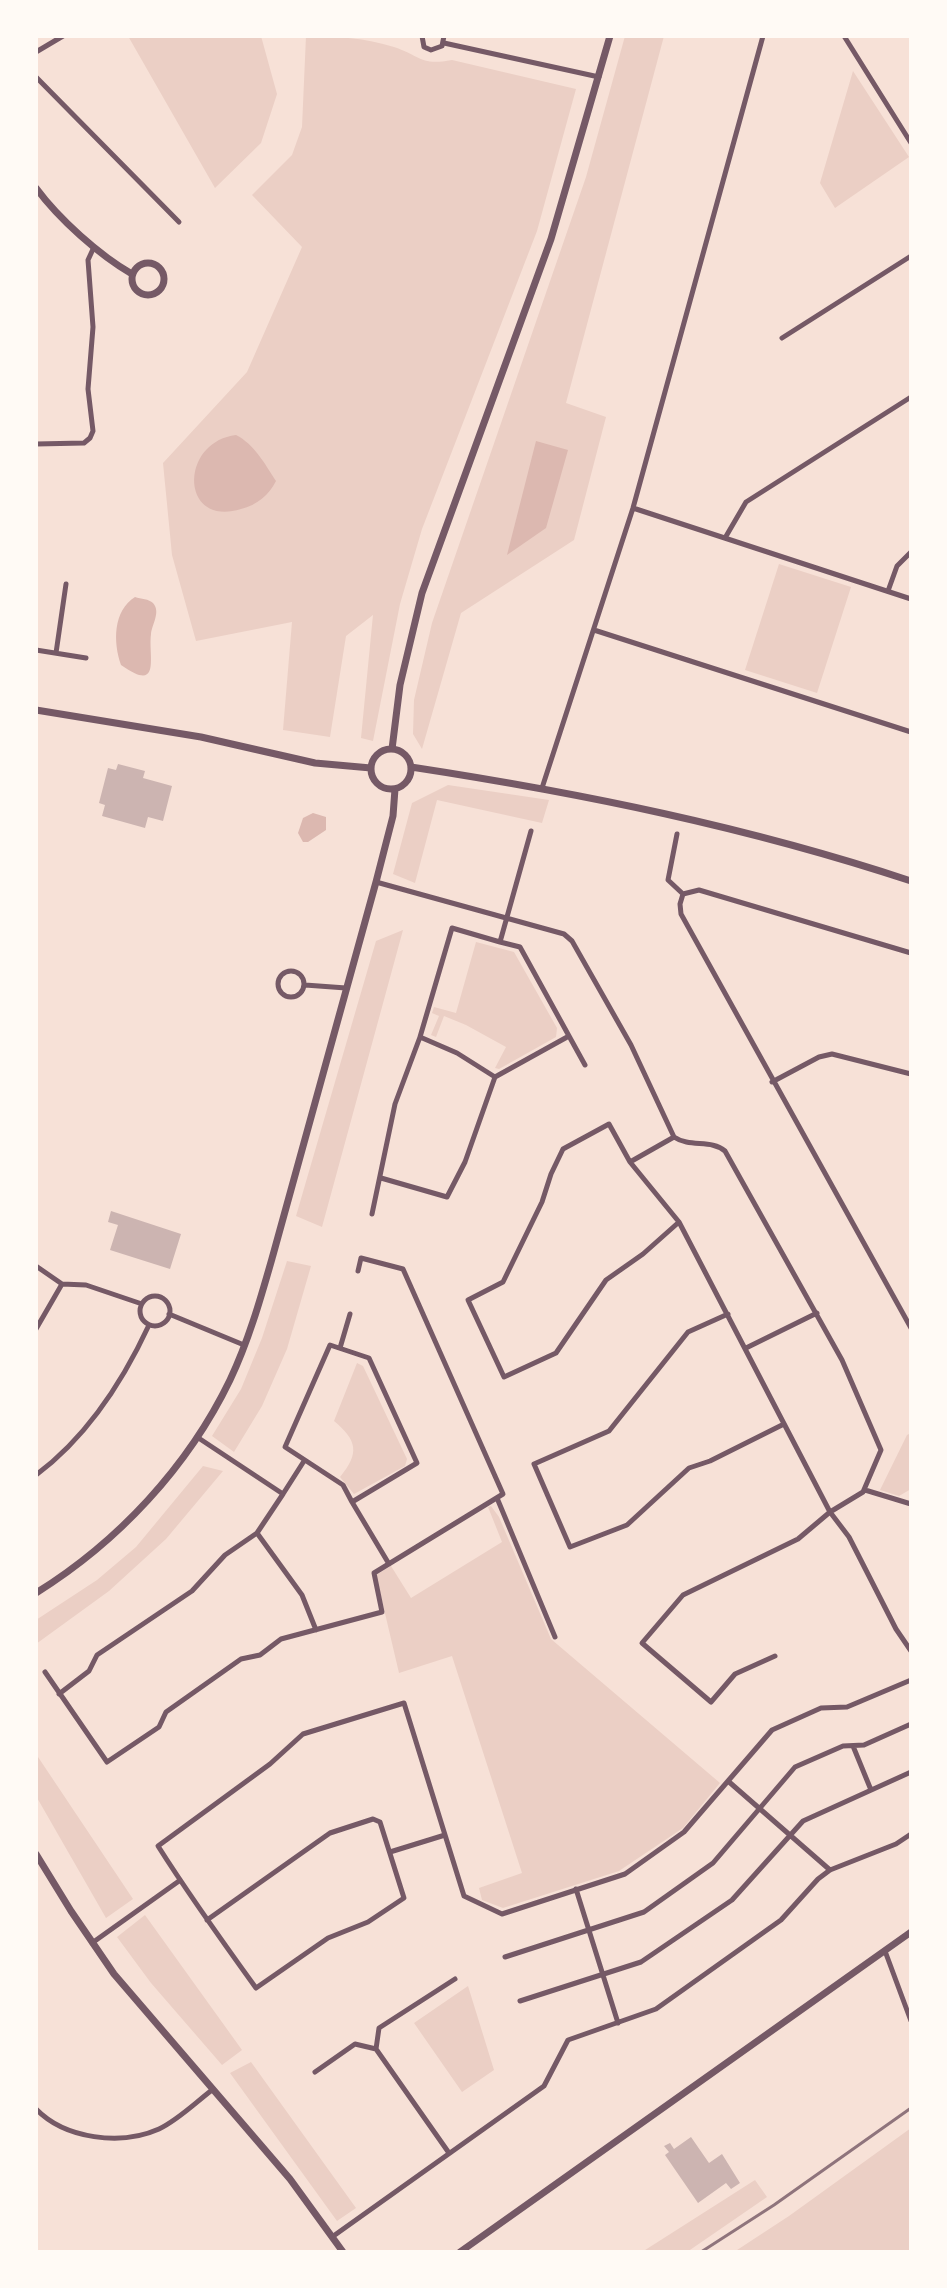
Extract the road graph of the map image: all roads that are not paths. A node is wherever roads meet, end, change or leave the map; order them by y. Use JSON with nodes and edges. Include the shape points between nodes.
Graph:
{"nodes":[{"id":1,"x":63,"y":36,"type":"edge"},
{"id":2,"x":422,"y":36,"type":"edge"},
{"id":3,"x":610,"y":36,"type":"edge"},
{"id":4,"x":764,"y":36,"type":"edge"},
{"id":5,"x":844,"y":36,"type":"edge"},
{"id":6,"x":444,"y":39,"type":"edge"},
{"id":7,"x":36,"y":52,"type":"edge"},
{"id":8,"x":36,"y":77,"type":"edge"},
{"id":9,"x":599,"y":77,"type":"junction"},
{"id":10,"x":911,"y":143,"type":"edge"},
{"id":11,"x":38,"y":191,"type":"edge"},
{"id":12,"x":36,"y":201,"type":"edge"},
{"id":13,"x":179,"y":222,"type":"dead end"},
{"id":14,"x":94,"y":247,"type":"junction"},
{"id":15,"x":911,"y":256,"type":"edge"},
{"id":16,"x":132,"y":274,"type":"junction"},
{"id":17,"x":782,"y":338,"type":"dead end"},
{"id":18,"x":911,"y":397,"type":"edge"},
{"id":19,"x":36,"y":444,"type":"edge"},
{"id":20,"x":633,"y":508,"type":"junction"},
{"id":21,"x":725,"y":538,"type":"junction"},
{"id":22,"x":911,"y":552,"type":"edge"},
{"id":23,"x":66,"y":584,"type":"dead end"},
{"id":24,"x":888,"y":591,"type":"junction"},
{"id":25,"x":911,"y":599,"type":"edge"},
{"id":26,"x":594,"y":630,"type":"junction"},
{"id":27,"x":36,"y":651,"type":"edge"},
{"id":28,"x":56,"y":653,"type":"junction"},
{"id":29,"x":86,"y":658,"type":"dead end"},
{"id":30,"x":36,"y":710,"type":"edge"},
{"id":31,"x":911,"y":732,"type":"edge"},
{"id":32,"x":392,"y":749,"type":"junction"},
{"id":33,"x":411,"y":767,"type":"junction"},
{"id":34,"x":371,"y":768,"type":"junction"},
{"id":35,"x":542,"y":788,"type":"junction"},
{"id":36,"x":395,"y":789,"type":"junction"},
{"id":37,"x":531,"y":831,"type":"dead end"},
{"id":38,"x":677,"y":834,"type":"dead end"},
{"id":39,"x":911,"y":881,"type":"edge"},
{"id":40,"x":376,"y":882,"type":"junction"},
{"id":41,"x":683,"y":894,"type":"junction"},
{"id":42,"x":507,"y":918,"type":"junction"},
{"id":43,"x":500,"y":942,"type":"junction"},
{"id":44,"x":911,"y":953,"type":"edge"},
{"id":45,"x":305,"y":985,"type":"junction"},
{"id":46,"x":346,"y":988,"type":"junction"},
{"id":47,"x":569,"y":1036,"type":"junction"},
{"id":48,"x":420,"y":1038,"type":"junction"},
{"id":49,"x":585,"y":1065,"type":"dead end"},
{"id":50,"x":911,"y":1074,"type":"edge"},
{"id":51,"x":495,"y":1077,"type":"junction"},
{"id":52,"x":772,"y":1082,"type":"junction"},
{"id":53,"x":674,"y":1137,"type":"junction"},
{"id":54,"x":630,"y":1162,"type":"junction"},
{"id":55,"x":381,"y":1178,"type":"junction"},
{"id":56,"x":372,"y":1214,"type":"dead end"},
{"id":57,"x":679,"y":1222,"type":"junction"},
{"id":58,"x":36,"y":1266,"type":"edge"},
{"id":59,"x":358,"y":1270,"type":"dead end"},
{"id":60,"x":62,"y":1284,"type":"junction"},
{"id":61,"x":142,"y":1304,"type":"junction"},
{"id":62,"x":817,"y":1312,"type":"junction"},
{"id":63,"x":170,"y":1314,"type":"junction"},
{"id":64,"x":350,"y":1314,"type":"dead end"},
{"id":65,"x":728,"y":1314,"type":"junction"},
{"id":66,"x":149,"y":1324,"type":"junction"},
{"id":67,"x":911,"y":1328,"type":"edge"},
{"id":68,"x":36,"y":1329,"type":"edge"},
{"id":69,"x":244,"y":1345,"type":"junction"},
{"id":70,"x":340,"y":1348,"type":"junction"},
{"id":71,"x":746,"y":1348,"type":"junction"},
{"id":72,"x":784,"y":1424,"type":"junction"},
{"id":73,"x":197,"y":1437,"type":"junction"},
{"id":74,"x":304,"y":1461,"type":"junction"},
{"id":75,"x":36,"y":1475,"type":"edge"},
{"id":76,"x":865,"y":1490,"type":"junction"},
{"id":77,"x":283,"y":1494,"type":"junction"},
{"id":78,"x":497,"y":1498,"type":"junction"},
{"id":79,"x":352,"y":1502,"type":"junction"},
{"id":80,"x":911,"y":1504,"type":"edge"},
{"id":81,"x":831,"y":1512,"type":"junction"},
{"id":82,"x":257,"y":1533,"type":"junction"},
{"id":83,"x":389,"y":1564,"type":"junction"},
{"id":84,"x":36,"y":1593,"type":"edge"},
{"id":85,"x":316,"y":1630,"type":"junction"},
{"id":86,"x":555,"y":1636,"type":"dead end"},
{"id":87,"x":911,"y":1651,"type":"edge"},
{"id":88,"x":775,"y":1656,"type":"dead end"},
{"id":89,"x":45,"y":1672,"type":"dead end"},
{"id":90,"x":911,"y":1680,"type":"edge"},
{"id":91,"x":60,"y":1694,"type":"junction"},
{"id":92,"x":911,"y":1724,"type":"edge"},
{"id":93,"x":853,"y":1746,"type":"junction"},
{"id":94,"x":911,"y":1772,"type":"edge"},
{"id":95,"x":728,"y":1781,"type":"junction"},
{"id":96,"x":871,"y":1790,"type":"junction"},
{"id":97,"x":760,"y":1808,"type":"junction"},
{"id":98,"x":911,"y":1834,"type":"edge"},
{"id":99,"x":445,"y":1835,"type":"junction"},
{"id":100,"x":791,"y":1835,"type":"junction"},
{"id":101,"x":390,"y":1852,"type":"junction"},
{"id":102,"x":36,"y":1854,"type":"edge"},
{"id":103,"x":830,"y":1870,"type":"junction"},
{"id":104,"x":179,"y":1881,"type":"junction"},
{"id":105,"x":576,"y":1889,"type":"junction"},
{"id":106,"x":207,"y":1920,"type":"junction"},
{"id":107,"x":589,"y":1931,"type":"junction"},
{"id":108,"x":911,"y":1932,"type":"edge"},
{"id":109,"x":92,"y":1943,"type":"junction"},
{"id":110,"x":885,"y":1951,"type":"junction"},
{"id":111,"x":505,"y":1957,"type":"dead end"},
{"id":112,"x":602,"y":1974,"type":"junction"},
{"id":113,"x":455,"y":1979,"type":"dead end"},
{"id":114,"x":520,"y":2001,"type":"dead end"},
{"id":115,"x":911,"y":2021,"type":"edge"},
{"id":116,"x":618,"y":2023,"type":"junction"},
{"id":117,"x":376,"y":2049,"type":"junction"},
{"id":118,"x":315,"y":2072,"type":"dead end"},
{"id":119,"x":212,"y":2090,"type":"junction"},
{"id":120,"x":36,"y":2109,"type":"edge"},
{"id":121,"x":449,"y":2153,"type":"junction"},
{"id":122,"x":332,"y":2237,"type":"junction"},
{"id":123,"x":343,"y":2252,"type":"edge"},
{"id":124,"x":460,"y":2252,"type":"edge"}],
"edges":[{"from":1,"to":7,"type":"street"},
{"from":2,"to":6,"type":"street","via":[[424,47],[431,50],[439,49]]},
{"from":3,"to":9,"type":"street"},
{"from":4,"to":20,"type":"street"},
{"from":5,"to":10,"type":"street"},
{"from":6,"to":9,"type":"street"},
{"from":8,"to":13,"type":"street"},
{"from":9,"to":32,"type":"street","via":[[550,238],[422,593],[400,685]]},
{"from":11,"to":12,"type":"street"},
{"from":11,"to":14,"type":"street"},
{"from":14,"to":16,"type":"street"},
{"from":14,"to":19,"type":"street","via":[[88,260],[93,327],[88,389],[93,430],[84,443]]},
{"from":15,"to":17,"type":"street"},
{"from":16,"to":16,"type":"street","via":[[132,284],[141,295],[156,294],[163,286],[163,272],[153,264],[143,264]]},
{"from":18,"to":21,"type":"street","via":[[746,502]]},
{"from":20,"to":21,"type":"street"},
{"from":20,"to":26,"type":"street"},
{"from":21,"to":24,"type":"street"},
{"from":22,"to":24,"type":"street","via":[[897,566]]},
{"from":23,"to":28,"type":"street"},
{"from":24,"to":25,"type":"street"},
{"from":26,"to":31,"type":"street"},
{"from":26,"to":35,"type":"street"},
{"from":27,"to":28,"type":"street"},
{"from":28,"to":29,"type":"street"},
{"from":30,"to":34,"type":"street","via":[[201,737],[315,763]]},
{"from":32,"to":33,"type":"street","via":[[405,755]]},
{"from":32,"to":34,"type":"street","via":[[379,753]]},
{"from":33,"to":35,"type":"street"},
{"from":33,"to":36,"type":"street","via":[[409,779]]},
{"from":34,"to":36,"type":"street","via":[[378,785]]},
{"from":35,"to":39,"type":"street","via":[[687,817]]},
{"from":36,"to":40,"type":"street","via":[[393,816]]},
{"from":37,"to":42,"type":"street"},
{"from":38,"to":41,"type":"street","via":[[668,880]]},
{"from":40,"to":42,"type":"street"},
{"from":40,"to":46,"type":"street"},
{"from":41,"to":44,"type":"street","via":[[699,890]]},
{"from":41,"to":52,"type":"street","via":[[681,914]]},
{"from":42,"to":43,"type":"street"},
{"from":42,"to":53,"type":"street","via":[[564,934],[572,941],[631,1045]]},
{"from":43,"to":47,"type":"street","via":[[520,947]]},
{"from":43,"to":48,"type":"street","via":[[452,928]]},
{"from":45,"to":45,"type":"street","via":[[293,971],[281,976],[278,985],[290,997],[298,996]]},
{"from":45,"to":46,"type":"street"},
{"from":46,"to":69,"type":"street"},
{"from":47,"to":49,"type":"street"},
{"from":47,"to":51,"type":"street"},
{"from":48,"to":51,"type":"street","via":[[457,1053]]},
{"from":48,"to":55,"type":"street","via":[[395,1104]]},
{"from":50,"to":52,"type":"street","via":[[832,1053]]},
{"from":51,"to":55,"type":"street","via":[[465,1162],[447,1197]]},
{"from":52,"to":67,"type":"street"},
{"from":53,"to":54,"type":"street"},
{"from":53,"to":62,"type":"street","via":[[684,1143],[715,1145],[725,1151]]},
{"from":54,"to":57,"type":"street"},
{"from":54,"to":57,"type":"street","via":[[609,1124],[563,1149],[503,1282],[468,1300],[504,1377],[556,1353],[606,1280]]},
{"from":55,"to":56,"type":"street"},
{"from":57,"to":65,"type":"street"},
{"from":58,"to":60,"type":"street"},
{"from":59,"to":78,"type":"street","via":[[361,1258],[403,1269],[503,1494]]},
{"from":60,"to":61,"type":"street","via":[[86,1286]]},
{"from":60,"to":68,"type":"street"},
{"from":61,"to":63,"type":"street","via":[[149,1297],[159,1297],[166,1302]]},
{"from":61,"to":66,"type":"street","via":[[142,1318]]},
{"from":62,"to":71,"type":"street"},
{"from":62,"to":76,"type":"street","via":[[881,1450]]},
{"from":63,"to":66,"type":"street","via":[[162,1324]]},
{"from":63,"to":69,"type":"street"},
{"from":64,"to":70,"type":"street"},
{"from":65,"to":71,"type":"street"},
{"from":65,"to":72,"type":"street","via":[[688,1332],[609,1431],[534,1464],[570,1547],[627,1525],[689,1468]]},
{"from":66,"to":75,"type":"street","via":[[108,1398],[86,1427]]},
{"from":69,"to":73,"type":"street"},
{"from":70,"to":74,"type":"street","via":[[330,1345],[285,1447]]},
{"from":70,"to":79,"type":"street","via":[[369,1358],[417,1463]]},
{"from":71,"to":72,"type":"street"},
{"from":72,"to":81,"type":"street"},
{"from":73,"to":77,"type":"street"},
{"from":73,"to":84,"type":"street","via":[[127,1523],[90,1556]]},
{"from":74,"to":77,"type":"street"},
{"from":74,"to":79,"type":"street","via":[[344,1485]]},
{"from":76,"to":80,"type":"street"},
{"from":76,"to":81,"type":"street"},
{"from":77,"to":82,"type":"street"},
{"from":78,"to":83,"type":"street"},
{"from":78,"to":86,"type":"street"},
{"from":79,"to":83,"type":"street"},
{"from":81,"to":87,"type":"street","via":[[849,1537]]},
{"from":81,"to":88,"type":"street","via":[[798,1539],[683,1595],[642,1643],[711,1702],[735,1674]]},
{"from":82,"to":85,"type":"street","via":[[302,1595]]},
{"from":82,"to":91,"type":"street","via":[[225,1555],[192,1591],[97,1655],[89,1671]]},
{"from":83,"to":85,"type":"street","via":[[374,1573],[382,1612]]},
{"from":85,"to":91,"type":"street","via":[[281,1639],[260,1655],[241,1659],[166,1712],[159,1727],[107,1762]]},
{"from":89,"to":91,"type":"street"},
{"from":90,"to":95,"type":"street","via":[[847,1707],[821,1708],[772,1730]]},
{"from":92,"to":93,"type":"street"},
{"from":93,"to":96,"type":"street"},
{"from":93,"to":97,"type":"street","via":[[843,1746],[795,1767]]},
{"from":94,"to":96,"type":"street"},
{"from":95,"to":97,"type":"street"},
{"from":95,"to":105,"type":"street","via":[[684,1832],[625,1874]]},
{"from":96,"to":100,"type":"street","via":[[803,1821]]},
{"from":97,"to":100,"type":"street"},
{"from":97,"to":107,"type":"street","via":[[703,1872],[644,1912]]},
{"from":98,"to":103,"type":"street","via":[[896,1844]]},
{"from":99,"to":101,"type":"street"},
{"from":99,"to":104,"type":"street","via":[[404,1703],[303,1734],[270,1764],[158,1846]]},
{"from":99,"to":105,"type":"street","via":[[464,1896],[502,1914]]},
{"from":100,"to":103,"type":"street"},
{"from":100,"to":112,"type":"street","via":[[732,1900],[642,1962]]},
{"from":101,"to":106,"type":"street","via":[[377,1820],[330,1833]]},
{"from":101,"to":106,"type":"street","via":[[404,1898],[368,1922],[328,1938],[256,1988]]},
{"from":102,"to":109,"type":"street"},
{"from":103,"to":116,"type":"street","via":[[782,1920],[656,2009]]},
{"from":104,"to":106,"type":"street"},
{"from":104,"to":109,"type":"street"},
{"from":105,"to":107,"type":"street"},
{"from":107,"to":111,"type":"street"},
{"from":107,"to":112,"type":"street"},
{"from":108,"to":110,"type":"street"},
{"from":109,"to":119,"type":"street"},
{"from":110,"to":115,"type":"street"},
{"from":110,"to":124,"type":"street"},
{"from":112,"to":114,"type":"street"},
{"from":112,"to":116,"type":"street"},
{"from":113,"to":117,"type":"street","via":[[379,2028]]},
{"from":116,"to":121,"type":"street","via":[[568,2040],[544,2085]]},
{"from":117,"to":118,"type":"street","via":[[355,2044]]},
{"from":117,"to":121,"type":"street"},
{"from":119,"to":120,"type":"street","via":[[161,2128],[126,2137],[69,2131]]},
{"from":119,"to":122,"type":"street","via":[[290,2179]]},
{"from":121,"to":122,"type":"street"},
{"from":122,"to":123,"type":"street"}]}
